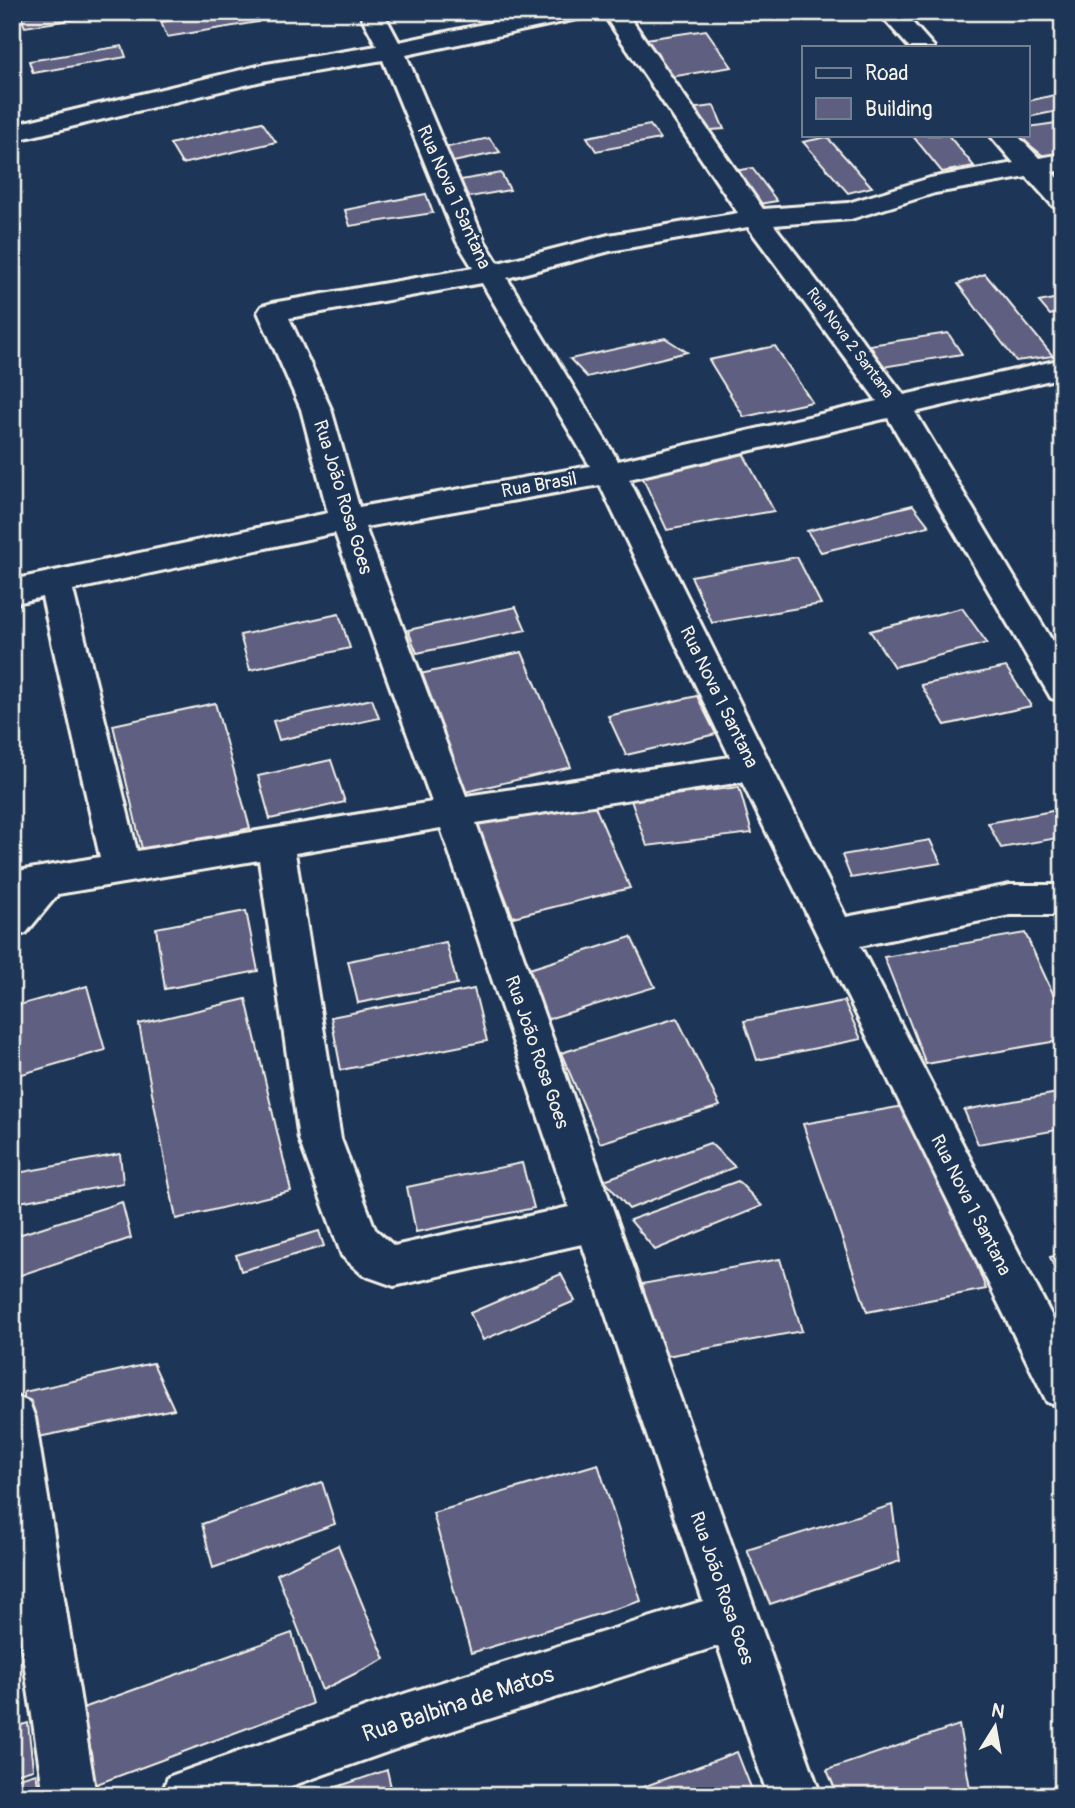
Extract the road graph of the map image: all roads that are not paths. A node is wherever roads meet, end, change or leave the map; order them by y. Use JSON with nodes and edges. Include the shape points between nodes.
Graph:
{"nodes":[{"id":1,"x":371,"y":12,"type":"edge"},
{"id":2,"x":577,"y":12,"type":"edge"},
{"id":3,"x":614,"y":12,"type":"edge"},
{"id":4,"x":890,"y":12,"type":"edge"},
{"id":5,"x":921,"y":46,"type":"edge"},
{"id":6,"x":392,"y":51,"type":"junction"},
{"id":7,"x":12,"y":134,"type":"edge"},
{"id":8,"x":1004,"y":136,"type":"edge"},
{"id":9,"x":1063,"y":162,"type":"edge"},
{"id":10,"x":1033,"y":166,"type":"junction"},
{"id":11,"x":1063,"y":200,"type":"edge"},
{"id":12,"x":755,"y":218,"type":"junction"},
{"id":13,"x":487,"y":274,"type":"junction"},
{"id":14,"x":1063,"y":368,"type":"edge"},
{"id":15,"x":896,"y":405,"type":"junction"},
{"id":16,"x":610,"y":473,"type":"junction"},
{"id":17,"x":346,"y":520,"type":"junction"},
{"id":18,"x":55,"y":583,"type":"junction"},
{"id":19,"x":12,"y":592,"type":"edge"},
{"id":20,"x":1063,"y":688,"type":"edge"},
{"id":21,"x":752,"y":767,"type":"junction"},
{"id":22,"x":454,"y":812,"type":"junction"},
{"id":23,"x":275,"y":843,"type":"junction"},
{"id":24,"x":122,"y":869,"type":"junction"},
{"id":25,"x":29,"y":884,"type":"edge"},
{"id":26,"x":1063,"y":900,"type":"edge"},
{"id":27,"x":12,"y":922,"type":"edge"},
{"id":28,"x":835,"y":935,"type":"junction"},
{"id":29,"x":595,"y":1221,"type":"junction"},
{"id":30,"x":1063,"y":1386,"type":"edge"},
{"id":31,"x":12,"y":1418,"type":"edge"},
{"id":32,"x":731,"y":1617,"type":"junction"},
{"id":33,"x":70,"y":1796,"type":"edge"},
{"id":34,"x":187,"y":1796,"type":"edge"},
{"id":35,"x":795,"y":1796,"type":"edge"}],
"edges":[{"from":1,"to":6,"type":"street","name":"Rua Nova 1 Santana"},
{"from":2,"to":6,"type":"street"},
{"from":3,"to":12,"type":"street","name":"Rua Nova 2 Santana"},
{"from":4,"to":5,"type":"street"},
{"from":6,"to":7,"type":"street","via":[[266,72]]},
{"from":6,"to":13,"type":"street","name":"Rua Nova 1 Santana"},
{"from":8,"to":10,"type":"street"},
{"from":9,"to":10,"type":"street"},
{"from":10,"to":11,"type":"street"},
{"from":10,"to":12,"type":"street","via":[[930,186],[851,211]]},
{"from":12,"to":13,"type":"street","via":[[609,243]]},
{"from":12,"to":15,"type":"street","name":"Rua Nova 2 Santana"},
{"from":13,"to":16,"type":"street","name":"Rua Nova 1 Santana"},
{"from":13,"to":17,"type":"street","name":"Rua João Rosa Goes","via":[[272,312],[316,409]]},
{"from":14,"to":15,"type":"street","name":"Rua Brasil"},
{"from":15,"to":16,"type":"street","name":"Rua Brasil"},
{"from":15,"to":20,"type":"street","name":"Rua Nova 2 Santana"},
{"from":16,"to":17,"type":"street","name":"Rua Brasil"},
{"from":16,"to":21,"type":"street","name":"Rua Nova 1 Santana"},
{"from":17,"to":18,"type":"street","name":"Rua Brasil"},
{"from":17,"to":22,"type":"street","name":"Rua João Rosa Goes"},
{"from":18,"to":19,"type":"street","name":"Rua Brasil"},
{"from":18,"to":24,"type":"street"},
{"from":21,"to":22,"type":"street"},
{"from":21,"to":28,"type":"street","name":"Rua Nova 1 Santana"},
{"from":22,"to":23,"type":"street"},
{"from":22,"to":29,"type":"street","name":"Rua João Rosa Goes"},
{"from":23,"to":24,"type":"street"},
{"from":23,"to":29,"type":"street","via":[[320,1139],[359,1242],[379,1261],[394,1266]]},
{"from":24,"to":25,"type":"street"},
{"from":25,"to":27,"type":"street"},
{"from":26,"to":28,"type":"street","via":[[1010,900]]},
{"from":28,"to":30,"type":"street","name":"Rua Nova 1 Santana"},
{"from":29,"to":32,"type":"street","name":"Rua João Rosa Goes"},
{"from":31,"to":33,"type":"street"},
{"from":32,"to":34,"type":"street","name":"Rua Balbina de Matos","via":[[408,1719]]},
{"from":32,"to":35,"type":"street","name":"Rua João Rosa Goes"}]}
